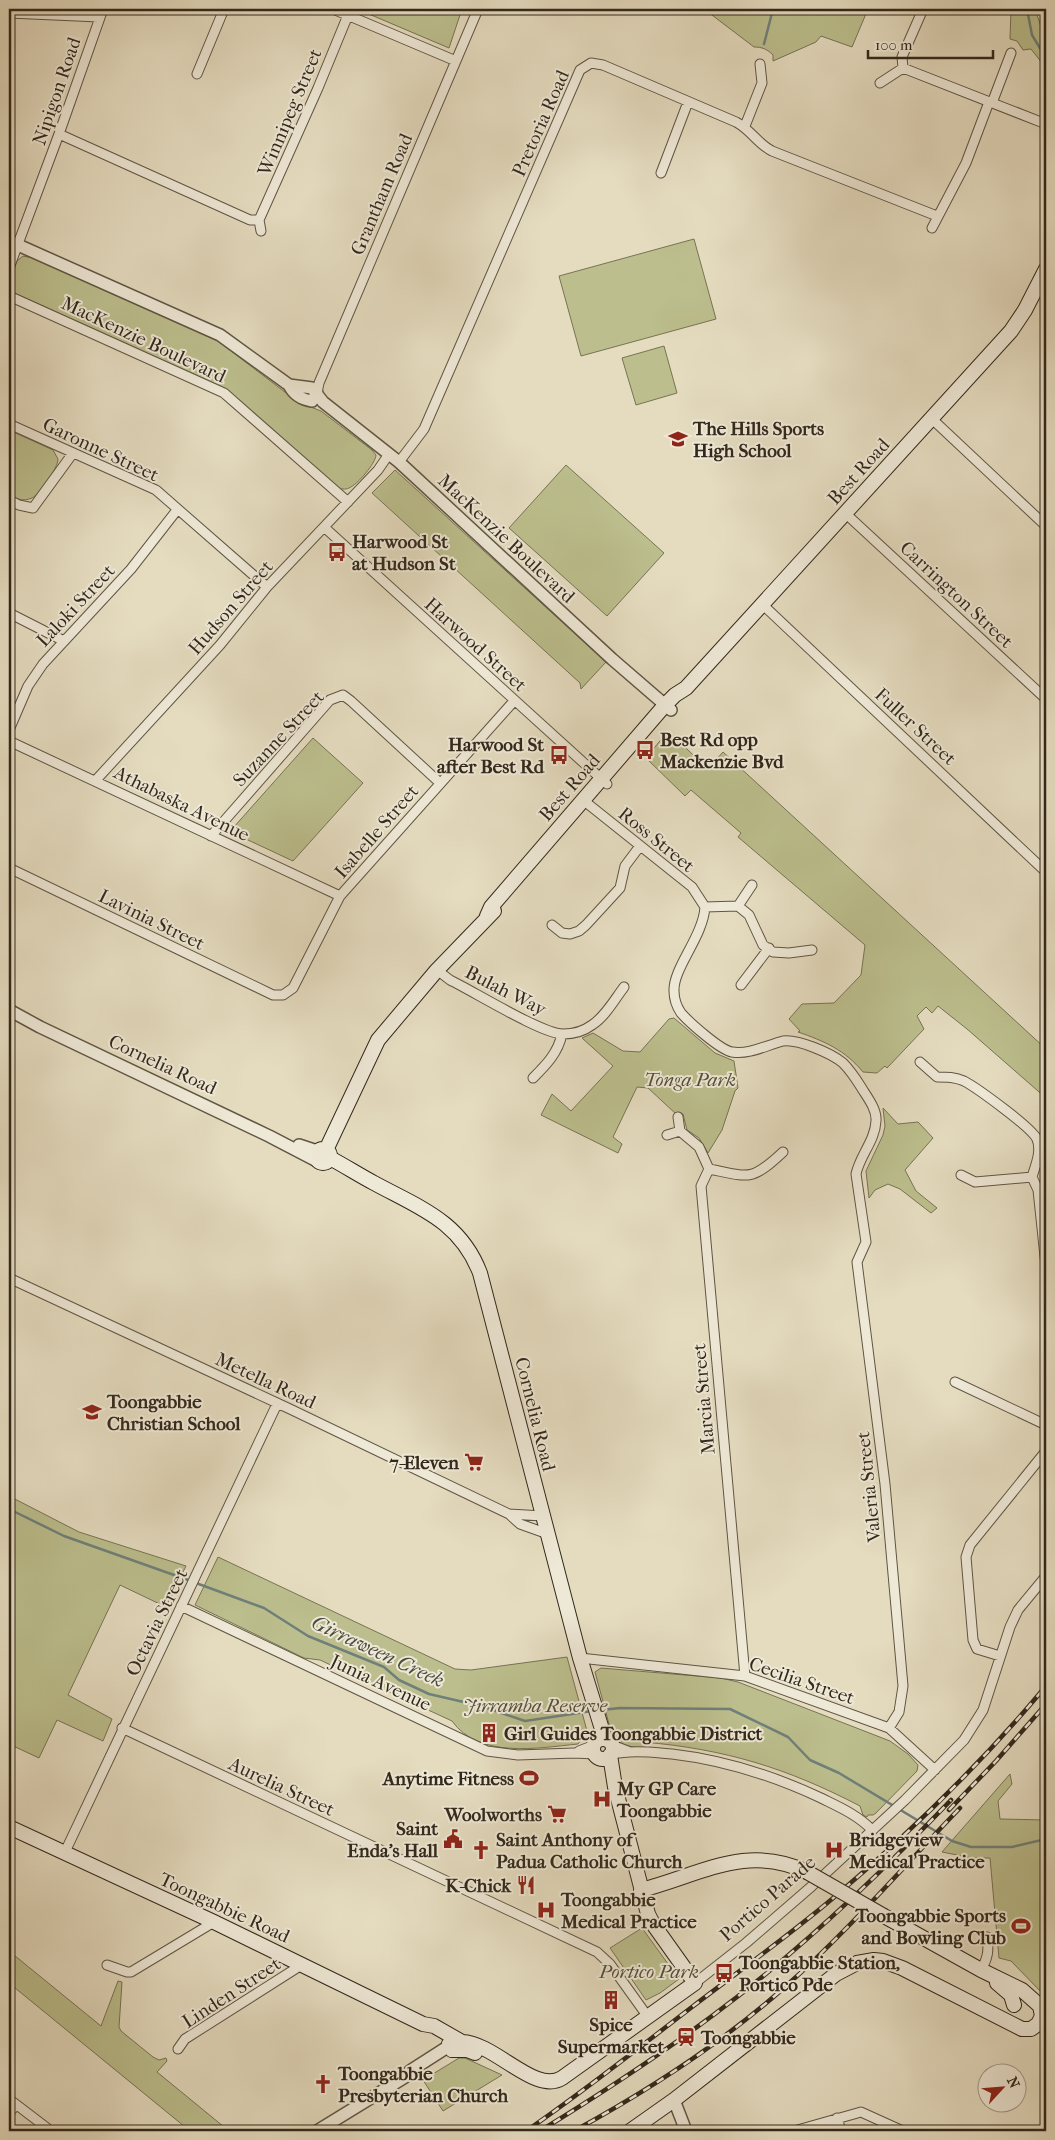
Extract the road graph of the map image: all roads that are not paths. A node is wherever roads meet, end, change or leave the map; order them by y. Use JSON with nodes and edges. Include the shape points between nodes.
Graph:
{"nodes":[{"id":1,"x":224,"y":9,"type":"edge"},
{"id":2,"x":333,"y":9,"type":"edge"},
{"id":3,"x":478,"y":9,"type":"edge"},
{"id":4,"x":924,"y":9,"type":"edge"},
{"id":5,"x":9,"y":13,"type":"edge"},
{"id":6,"x":101,"y":13,"type":"edge"},
{"id":7,"x":348,"y":16,"type":"junction"},
{"id":8,"x":1011,"y":53,"type":"dead end"},
{"id":9,"x":456,"y":61,"type":"junction"},
{"id":10,"x":760,"y":64,"type":"dead end"},
{"id":11,"x":904,"y":68,"type":"junction"},
{"id":12,"x":197,"y":74,"type":"dead end"},
{"id":13,"x":880,"y":83,"type":"dead end"},
{"id":14,"x":688,"y":102,"type":"junction"},
{"id":15,"x":991,"y":103,"type":"junction"},
{"id":16,"x":1046,"y":124,"type":"edge"},
{"id":17,"x":745,"y":126,"type":"junction"},
{"id":18,"x":59,"y":134,"type":"junction"},
{"id":19,"x":660,"y":173,"type":"dead end"},
{"id":20,"x":937,"y":216,"type":"junction"},
{"id":21,"x":259,"y":220,"type":"junction"},
{"id":22,"x":932,"y":228,"type":"dead end"},
{"id":23,"x":261,"y":231,"type":"dead end"},
{"id":24,"x":13,"y":243,"type":"edge"},
{"id":25,"x":9,"y":268,"type":"edge"},
{"id":26,"x":1046,"y":273,"type":"edge"},
{"id":27,"x":9,"y":296,"type":"edge"},
{"id":28,"x":317,"y":393,"type":"junction"},
{"id":29,"x":931,"y":418,"type":"junction"},
{"id":30,"x":9,"y":424,"type":"edge"},
{"id":31,"x":73,"y":453,"type":"junction"},
{"id":32,"x":389,"y":454,"type":"junction"},
{"id":33,"x":399,"y":462,"type":"junction"},
{"id":34,"x":9,"y":500,"type":"edge"},
{"id":35,"x":348,"y":502,"type":"junction"},
{"id":36,"x":177,"y":510,"type":"junction"},
{"id":37,"x":845,"y":513,"type":"junction"},
{"id":38,"x":1046,"y":526,"type":"edge"},
{"id":39,"x":324,"y":528,"type":"junction"},
{"id":40,"x":267,"y":587,"type":"junction"},
{"id":41,"x":763,"y":605,"type":"junction"},
{"id":42,"x":9,"y":613,"type":"edge"},
{"id":43,"x":64,"y":641,"type":"junction"},
{"id":44,"x":1046,"y":700,"type":"edge"},
{"id":45,"x":514,"y":701,"type":"junction"},
{"id":46,"x":668,"y":708,"type":"junction"},
{"id":47,"x":9,"y":730,"type":"edge"},
{"id":48,"x":9,"y":741,"type":"edge"},
{"id":49,"x":96,"y":780,"type":"junction"},
{"id":50,"x":604,"y":782,"type":"junction"},
{"id":51,"x":440,"y":783,"type":"junction"},
{"id":52,"x":586,"y":802,"type":"junction"},
{"id":53,"x":210,"y":836,"type":"junction"},
{"id":54,"x":640,"y":846,"type":"junction"},
{"id":55,"x":9,"y":868,"type":"edge"},
{"id":56,"x":1046,"y":872,"type":"edge"},
{"id":57,"x":752,"y":885,"type":"dead end"},
{"id":58,"x":340,"y":896,"type":"junction"},
{"id":59,"x":738,"y":906,"type":"junction"},
{"id":60,"x":705,"y":907,"type":"junction"},
{"id":61,"x":552,"y":925,"type":"dead end"},
{"id":62,"x":768,"y":948,"type":"junction"},
{"id":63,"x":812,"y":950,"type":"dead end"},
{"id":64,"x":437,"y":970,"type":"junction"},
{"id":65,"x":741,"y":985,"type":"dead end"},
{"id":66,"x":624,"y":987,"type":"dead end"},
{"id":67,"x":283,"y":995,"type":"joint"},
{"id":68,"x":9,"y":1009,"type":"edge"},
{"id":69,"x":9,"y":1019,"type":"edge"},
{"id":70,"x":40,"y":1027,"type":"junction"},
{"id":71,"x":562,"y":1034,"type":"junction"},
{"id":72,"x":920,"y":1062,"type":"dead end"},
{"id":73,"x":533,"y":1078,"type":"dead end"},
{"id":74,"x":678,"y":1117,"type":"dead end"},
{"id":75,"x":680,"y":1132,"type":"junction"},
{"id":76,"x":667,"y":1135,"type":"dead end"},
{"id":77,"x":783,"y":1152,"type":"dead end"},
{"id":78,"x":323,"y":1157,"type":"junction"},
{"id":79,"x":709,"y":1169,"type":"junction"},
{"id":80,"x":961,"y":1175,"type":"dead end"},
{"id":81,"x":1032,"y":1178,"type":"junction"},
{"id":82,"x":1046,"y":1266,"type":"edge"},
{"id":83,"x":9,"y":1278,"type":"edge"},
{"id":84,"x":955,"y":1382,"type":"dead end"},
{"id":85,"x":277,"y":1404,"type":"junction"},
{"id":86,"x":1046,"y":1425,"type":"edge"},
{"id":87,"x":1046,"y":1450,"type":"edge"},
{"id":88,"x":509,"y":1514,"type":"junction"},
{"id":89,"x":543,"y":1516,"type":"junction"},
{"id":90,"x":548,"y":1534,"type":"junction"},
{"id":91,"x":1046,"y":1576,"type":"edge"},
{"id":92,"x":181,"y":1606,"type":"junction"},
{"id":93,"x":1000,"y":1656,"type":"junction"},
{"id":94,"x":580,"y":1658,"type":"junction"},
{"id":95,"x":745,"y":1676,"type":"junction"},
{"id":96,"x":122,"y":1728,"type":"junction"},
{"id":97,"x":890,"y":1728,"type":"junction"},
{"id":98,"x":602,"y":1745,"type":"junction"},
{"id":99,"x":935,"y":1770,"type":"junction"},
{"id":100,"x":9,"y":1828,"type":"edge"},
{"id":101,"x":872,"y":1830,"type":"junction"},
{"id":102,"x":64,"y":1854,"type":"junction"},
{"id":103,"x":641,"y":1890,"type":"junction"},
{"id":104,"x":214,"y":1922,"type":"junction"},
{"id":105,"x":987,"y":1937,"type":"dead end"},
{"id":106,"x":303,"y":1964,"type":"junction"},
{"id":107,"x":107,"y":1965,"type":"dead end"},
{"id":108,"x":981,"y":1970,"type":"junction"},
{"id":109,"x":695,"y":1983,"type":"junction"},
{"id":110,"x":1035,"y":2001,"type":"junction"},
{"id":111,"x":1013,"y":2014,"type":"junction"},
{"id":112,"x":648,"y":2017,"type":"junction"},
{"id":113,"x":1044,"y":2018,"type":"edge"},
{"id":114,"x":1031,"y":2029,"type":"junction"},
{"id":115,"x":1046,"y":2036,"type":"edge"},
{"id":116,"x":455,"y":2045,"type":"junction"},
{"id":117,"x":178,"y":2050,"type":"dead end"},
{"id":118,"x":548,"y":2083,"type":"joint"},
{"id":119,"x":674,"y":2100,"type":"junction"},
{"id":120,"x":12,"y":2102,"type":"edge"},
{"id":121,"x":9,"y":2112,"type":"edge"},
{"id":122,"x":837,"y":2118,"type":"junction"},
{"id":123,"x":51,"y":2131,"type":"edge"},
{"id":124,"x":317,"y":2131,"type":"edge"},
{"id":125,"x":630,"y":2131,"type":"edge"},
{"id":126,"x":686,"y":2131,"type":"edge"},
{"id":127,"x":794,"y":2131,"type":"edge"},
{"id":128,"x":841,"y":2131,"type":"edge"},
{"id":129,"x":903,"y":2131,"type":"edge"}],
"edges":[{"from":1,"to":12,"type":"street"},
{"from":2,"to":7,"type":"street"},
{"from":3,"to":9,"type":"street","name":"Grantham Road"},
{"from":4,"to":11,"type":"street","via":[[902,57]]},
{"from":5,"to":6,"type":"street"},
{"from":6,"to":18,"type":"street","name":"Nipigon Road"},
{"from":7,"to":9,"type":"street"},
{"from":7,"to":21,"type":"street","name":"Winnipeg Street"},
{"from":8,"to":15,"type":"street"},
{"from":9,"to":28,"type":"street","name":"Grantham Road"},
{"from":10,"to":17,"type":"street","via":[[762,83]]},
{"from":11,"to":13,"type":"street"},
{"from":11,"to":15,"type":"street"},
{"from":14,"to":17,"type":"street","name":"Pretoria Road"},
{"from":14,"to":19,"type":"street"},
{"from":14,"to":33,"type":"street","name":"Pretoria Road","via":[[603,65],[590,63],[580,70],[424,429]]},
{"from":15,"to":16,"type":"street"},
{"from":15,"to":20,"type":"street","via":[[966,163]]},
{"from":17,"to":20,"type":"street","name":"Pretoria Road","via":[[768,150]]},
{"from":18,"to":21,"type":"street","via":[[250,220]]},
{"from":18,"to":24,"type":"street","name":"Nipigon Road"},
{"from":20,"to":22,"type":"street"},
{"from":21,"to":23,"type":"street"},
{"from":24,"to":25,"type":"street","name":"Nipigon Road"},
{"from":24,"to":28,"type":"street","name":"MacKenzie Boulevard","via":[[220,335],[289,385],[293,393],[304,400],[312,401]]},
{"from":26,"to":29,"type":"main road","name":"Best Road","via":[[1011,331]]},
{"from":27,"to":35,"type":"street","name":"MacKenzie Boulevard","via":[[224,393]]},
{"from":28,"to":32,"type":"street","name":"MacKenzie Boulevard","via":[[323,402]]},
{"from":29,"to":37,"type":"main road","name":"Best Road"},
{"from":29,"to":38,"type":"street"},
{"from":30,"to":31,"type":"street","name":"Garonne Street"},
{"from":31,"to":34,"type":"street","via":[[33,508]]},
{"from":31,"to":36,"type":"street","name":"Garonne Street","via":[[156,490]]},
{"from":32,"to":33,"type":"street","name":"MacKenzie Boulevard"},
{"from":32,"to":35,"type":"street","name":"Hudson Street"},
{"from":33,"to":46,"type":"street","name":"MacKenzie Boulevard"},
{"from":35,"to":39,"type":"street","name":"Hudson Street"},
{"from":36,"to":40,"type":"street","name":"Garonne Street"},
{"from":36,"to":43,"type":"street","name":"Laloki Street","via":[[131,569]]},
{"from":37,"to":41,"type":"main road","name":"Best Road"},
{"from":37,"to":44,"type":"street","name":"Carrington Street"},
{"from":39,"to":40,"type":"street","name":"Hudson Street"},
{"from":39,"to":45,"type":"street","name":"Harwood Street"},
{"from":40,"to":49,"type":"street","name":"Hudson Street","via":[[220,645]]},
{"from":41,"to":46,"type":"main road","name":"Best Road","via":[[686,688],[674,695]]},
{"from":41,"to":56,"type":"street","name":"Fuller Street"},
{"from":42,"to":43,"type":"street"},
{"from":43,"to":47,"type":"street","name":"Laloki Street","via":[[32,679]]},
{"from":45,"to":50,"type":"street","name":"Harwood Street"},
{"from":45,"to":51,"type":"street","name":"Isabelle Street"},
{"from":46,"to":50,"type":"main road","name":"Best Road"},
{"from":48,"to":49,"type":"street","name":"Athabaska Avenue"},
{"from":49,"to":53,"type":"street","name":"Athabaska Avenue"},
{"from":50,"to":52,"type":"main road","name":"Best Road"},
{"from":51,"to":53,"type":"street","name":"Suzanne Street","via":[[343,695],[330,700]]},
{"from":51,"to":58,"type":"street","name":"Isabelle Street"},
{"from":52,"to":54,"type":"street","name":"Ross Street"},
{"from":52,"to":64,"type":"main road","name":"Best Road"},
{"from":53,"to":58,"type":"street","name":"Athabaska Avenue"},
{"from":54,"to":60,"type":"street","name":"Ross Street","via":[[692,887]]},
{"from":54,"to":61,"type":"street","via":[[625,866],[620,888],[586,925],[566,934]]},
{"from":55,"to":67,"type":"street","name":"Lavinia Street","via":[[273,995]]},
{"from":57,"to":59,"type":"street"},
{"from":58,"to":67,"type":"street","name":"Isabelle Street","via":[[293,988]]},
{"from":59,"to":60,"type":"street"},
{"from":59,"to":62,"type":"street","via":[[749,915],[763,945]]},
{"from":60,"to":97,"type":"street","name":"Valeria Street","via":[[704,920],[676,977],[674,990],[681,1012],[728,1050],[748,1052],[790,1041],[832,1056],[850,1071],[870,1101],[876,1119],[873,1136],[856,1174],[866,1242],[857,1262],[885,1484],[903,1686],[899,1712]]},
{"from":62,"to":63,"type":"street","via":[[773,952],[789,953]]},
{"from":62,"to":65,"type":"street"},
{"from":64,"to":71,"type":"street","name":"Bulah Way","via":[[535,1025]]},
{"from":64,"to":78,"type":"main road","name":"Best Road","via":[[378,1040]]},
{"from":66,"to":71,"type":"street","name":"Bulah Way","via":[[593,1025],[579,1032]]},
{"from":68,"to":69,"type":"street"},
{"from":68,"to":70,"type":"street","name":"Cornelia Road"},
{"from":69,"to":70,"type":"street","name":"Cornelia Road"},
{"from":70,"to":78,"type":"street","name":"Cornelia Road","via":[[269,1136]]},
{"from":71,"to":73,"type":"street","name":"Bulah Way","via":[[548,1064]]},
{"from":72,"to":81,"type":"street","via":[[937,1078],[952,1077],[982,1091],[1024,1124],[1037,1139],[1039,1153]]},
{"from":74,"to":75,"type":"street"},
{"from":75,"to":76,"type":"street"},
{"from":75,"to":79,"type":"street","via":[[699,1147]]},
{"from":77,"to":79,"type":"street","via":[[753,1175],[739,1176]]},
{"from":78,"to":89,"type":"main road","name":"Cornelia Road","via":[[442,1220],[470,1251],[480,1273]]},
{"from":79,"to":95,"type":"street","name":"Marcia Street","via":[[700,1186]]},
{"from":80,"to":81,"type":"street","via":[[975,1182]]},
{"from":81,"to":82,"type":"street","via":[[1038,1190]]},
{"from":83,"to":85,"type":"street","name":"Metella Road"},
{"from":84,"to":86,"type":"street"},
{"from":85,"to":88,"type":"street","name":"Metella Road"},
{"from":85,"to":92,"type":"street","name":"Octavia Street"},
{"from":87,"to":93,"type":"street","via":[[970,1545],[966,1557],[973,1640],[977,1649]]},
{"from":88,"to":89,"type":"street","name":"Metella Road"},
{"from":88,"to":90,"type":"street","name":"Metella Road","via":[[520,1524]]},
{"from":89,"to":90,"type":"main road","name":"Cornelia Road"},
{"from":90,"to":94,"type":"main road","name":"Cornelia Road"},
{"from":91,"to":93,"type":"street","name":"Portico Parade","via":[[1018,1610]]},
{"from":92,"to":96,"type":"street","name":"Octavia Street"},
{"from":92,"to":98,"type":"street","name":"Junia Avenue","via":[[487,1751],[518,1755],[574,1753]]},
{"from":93,"to":99,"type":"street","name":"Portico Parade","via":[[983,1710],[964,1740]]},
{"from":94,"to":95,"type":"street","name":"Cecilia Street"},
{"from":94,"to":98,"type":"main road","name":"Cornelia Road"},
{"from":95,"to":97,"type":"street","name":"Cecilia Street"},
{"from":96,"to":102,"type":"street","name":"Octavia Street"},
{"from":96,"to":112,"type":"street","name":"Aurelia Street","via":[[597,1952],[610,1964]]},
{"from":97,"to":99,"type":"street","name":"Cecilia Street"},
{"from":98,"to":101,"type":"street","name":"Junia Avenue","via":[[630,1752],[700,1758],[776,1778],[855,1815]]},
{"from":98,"to":103,"type":"main road","name":"Cornelia Road"},
{"from":99,"to":101,"type":"street","name":"Portico Parade"},
{"from":100,"to":102,"type":"main road","name":"Toongabbie Road"},
{"from":101,"to":109,"type":"street","name":"Portico Parade","via":[[804,1893]]},
{"from":102,"to":104,"type":"main road","name":"Toongabbie Road"},
{"from":103,"to":108,"type":"main road","bridge":true,"via":[[727,1863],[746,1860],[780,1862],[807,1872]]},
{"from":103,"to":109,"type":"main road","name":"Cornelia Road","via":[[653,1924]]},
{"from":104,"to":106,"type":"main road","name":"Toongabbie Road"},
{"from":104,"to":107,"type":"street","via":[[131,1972]]},
{"from":105,"to":108,"type":"street","via":[[989,1952]]},
{"from":106,"to":116,"type":"main road","name":"Toongabbie Road","via":[[423,2024],[434,2026]]},
{"from":106,"to":117,"type":"street","name":"Linden Street","via":[[185,2039]]},
{"from":108,"to":110,"type":"main road","via":[[1022,1990]]},
{"from":108,"to":111,"type":"main road","via":[[1007,1991]]},
{"from":109,"to":112,"type":"main road","name":"Portico Parade"},
{"from":110,"to":111,"type":"main road","via":[[1024,1999]]},
{"from":110,"to":113,"type":"main road"},
{"from":111,"to":114,"type":"main road","via":[[1022,2029]]},
{"from":111,"to":119,"type":"main road","via":[[991,2012],[892,1964],[874,1960],[857,1963],[836,1974]]},
{"from":112,"to":118,"type":"main road","name":"Portico Parade","via":[[562,2078]]},
{"from":113,"to":114,"type":"main road"},
{"from":114,"to":115,"type":"main road"},
{"from":116,"to":118,"type":"main road","name":"Toongabbie Road"},
{"from":116,"to":124,"type":"street","via":[[412,2076]]},
{"from":119,"to":125,"type":"main road"},
{"from":119,"to":126,"type":"street"},
{"from":120,"to":121,"type":"street"},
{"from":120,"to":123,"type":"street"},
{"from":122,"to":127,"type":"street"},
{"from":122,"to":128,"type":"street"},
{"from":122,"to":129,"type":"street","via":[[861,2112]]}]}
